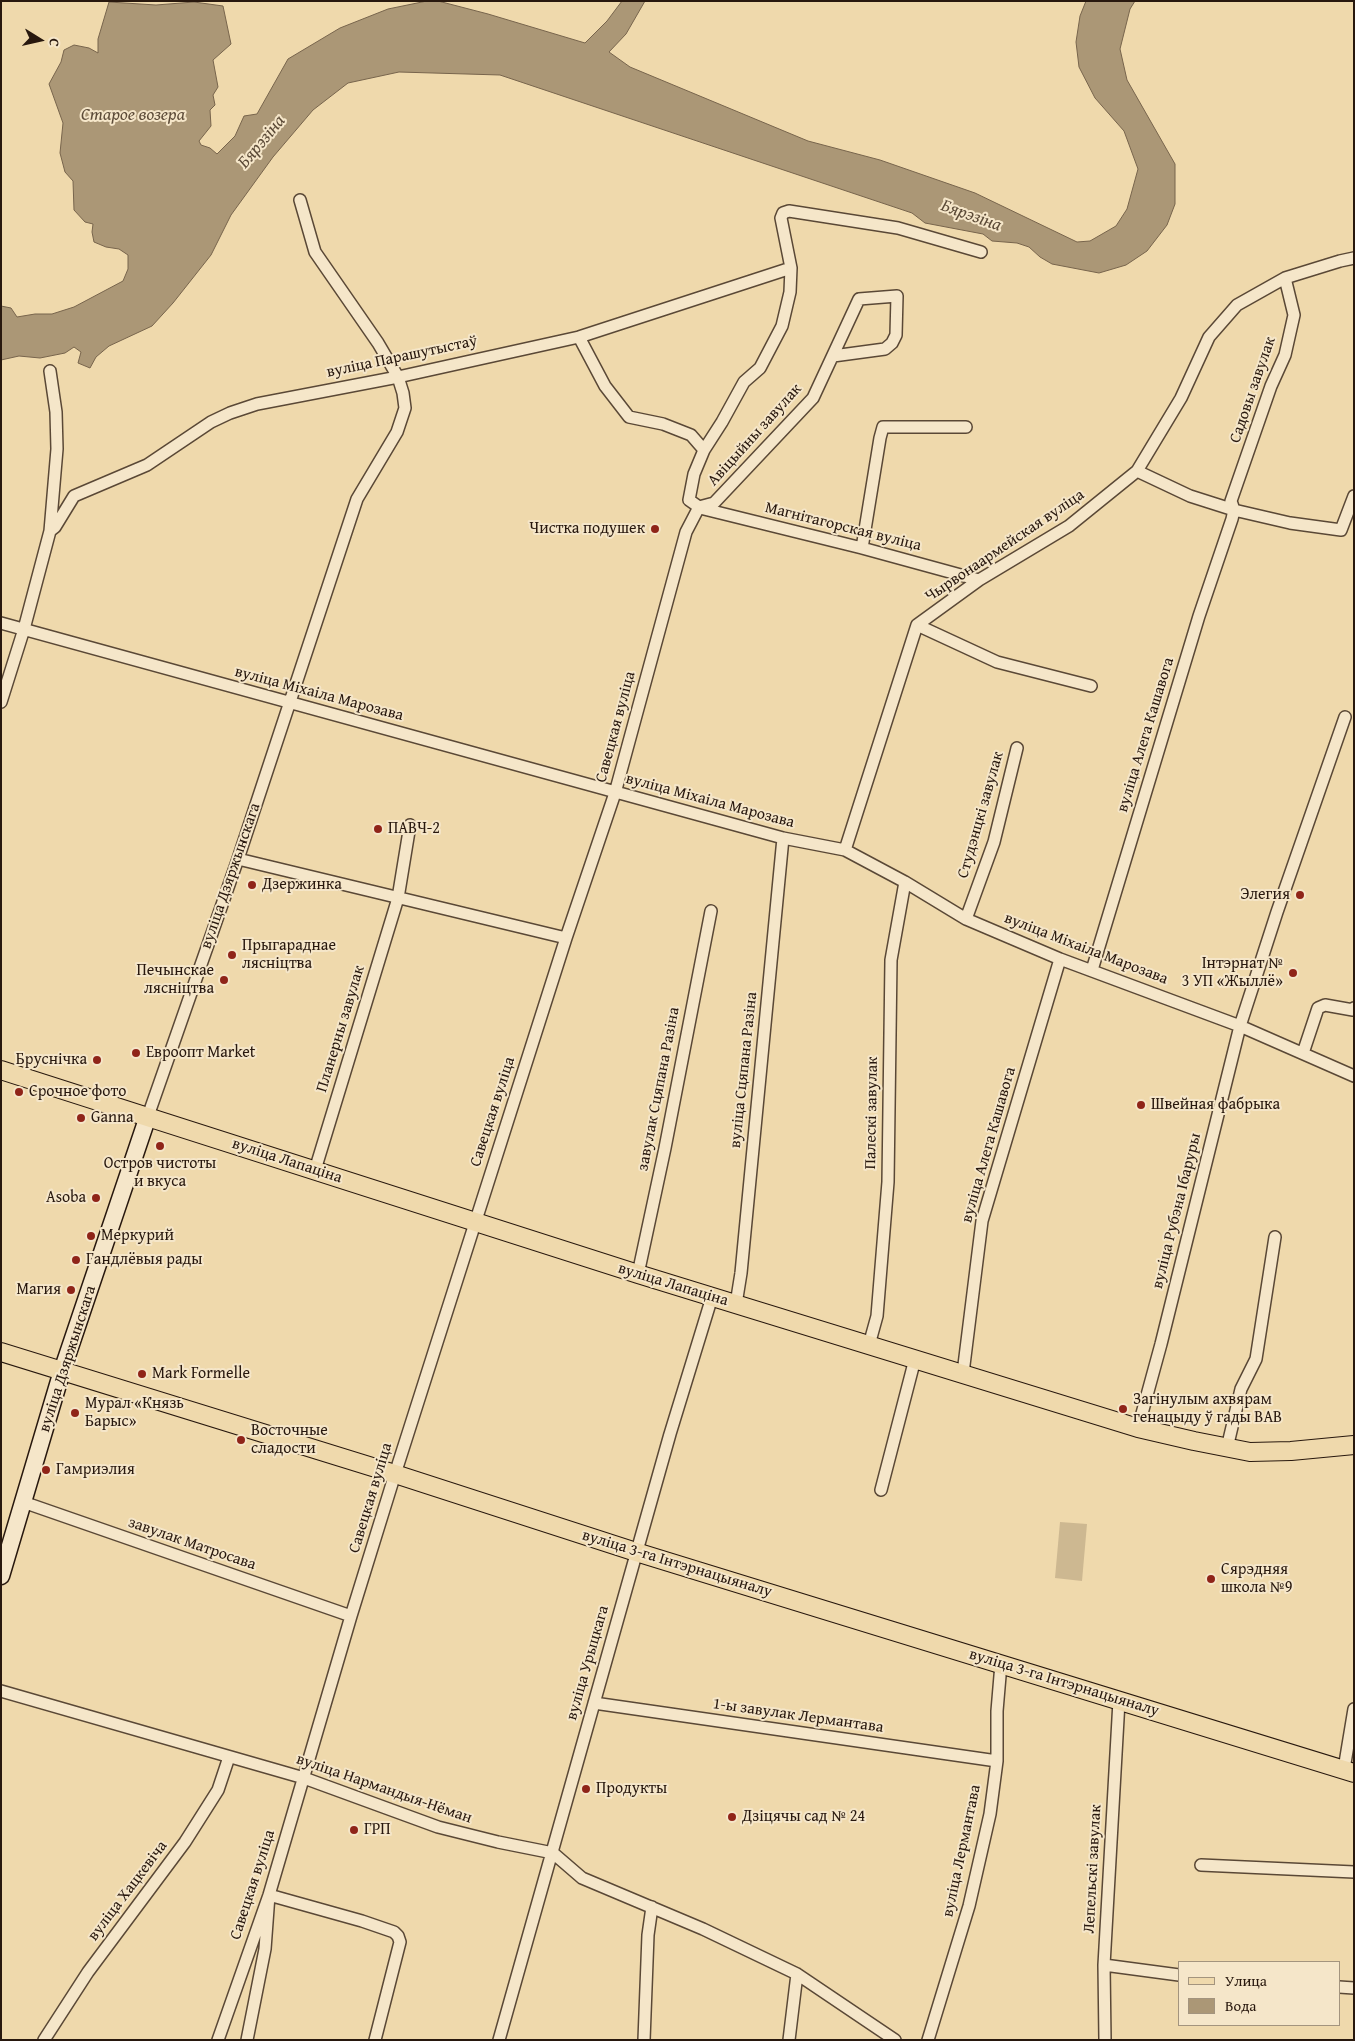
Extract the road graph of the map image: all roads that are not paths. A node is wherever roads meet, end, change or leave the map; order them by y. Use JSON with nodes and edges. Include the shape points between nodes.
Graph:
{"nodes":[{"id":1,"x":300,"y":200,"type":"dead end"},
{"id":2,"x":981,"y":252,"type":"dead end"},
{"id":3,"x":1354,"y":258,"type":"edge"},
{"id":4,"x":791,"y":268,"type":"junction"},
{"id":5,"x":1285,"y":278,"type":"junction"},
{"id":6,"x":579,"y":337,"type":"junction"},
{"id":7,"x":833,"y":356,"type":"junction"},
{"id":8,"x":50,"y":371,"type":"dead end"},
{"id":9,"x":398,"y":377,"type":"junction"},
{"id":10,"x":966,"y":428,"type":"dead end"},
{"id":11,"x":704,"y":450,"type":"junction"},
{"id":12,"x":1137,"y":471,"type":"junction"},
{"id":13,"x":1354,"y":496,"type":"edge"},
{"id":14,"x":699,"y":507,"type":"junction"},
{"id":15,"x":1234,"y":510,"type":"junction"},
{"id":16,"x":50,"y":531,"type":"junction"},
{"id":17,"x":862,"y":548,"type":"junction"},
{"id":18,"x":979,"y":580,"type":"junction"},
{"id":19,"x":1,"y":623,"type":"edge"},
{"id":20,"x":917,"y":625,"type":"junction"},
{"id":21,"x":24,"y":629,"type":"junction"},
{"id":22,"x":1090,"y":686,"type":"dead end"},
{"id":23,"x":1,"y":702,"type":"edge"},
{"id":24,"x":289,"y":703,"type":"junction"},
{"id":25,"x":1345,"y":717,"type":"dead end"},
{"id":26,"x":1017,"y":748,"type":"dead end"},
{"id":27,"x":615,"y":793,"type":"junction"},
{"id":28,"x":410,"y":825,"type":"dead end"},
{"id":29,"x":783,"y":838,"type":"junction"},
{"id":30,"x":845,"y":850,"type":"junction"},
{"id":31,"x":238,"y":859,"type":"junction"},
{"id":32,"x":905,"y":882,"type":"junction"},
{"id":33,"x":398,"y":898,"type":"junction"},
{"id":34,"x":711,"y":910,"type":"dead end"},
{"id":35,"x":966,"y":919,"type":"junction"},
{"id":36,"x":566,"y":938,"type":"junction"},
{"id":37,"x":1060,"y":960,"type":"junction"},
{"id":38,"x":1092,"y":970,"type":"junction"},
{"id":39,"x":1354,"y":1008,"type":"edge"},
{"id":40,"x":1240,"y":1026,"type":"junction"},
{"id":41,"x":1303,"y":1053,"type":"junction"},
{"id":42,"x":1,"y":1070,"type":"edge"},
{"id":43,"x":1354,"y":1076,"type":"edge"},
{"id":44,"x":148,"y":1116,"type":"junction"},
{"id":45,"x":315,"y":1170,"type":"junction"},
{"id":46,"x":475,"y":1222,"type":"junction"},
{"id":47,"x":1275,"y":1236,"type":"dead end"},
{"id":48,"x":638,"y":1274,"type":"junction"},
{"id":49,"x":712,"y":1297,"type":"junction"},
{"id":50,"x":736,"y":1304,"type":"junction"},
{"id":51,"x":869,"y":1345,"type":"junction"},
{"id":52,"x":1,"y":1352,"type":"edge"},
{"id":53,"x":915,"y":1359,"type":"junction"},
{"id":54,"x":62,"y":1372,"type":"junction"},
{"id":55,"x":962,"y":1373,"type":"junction"},
{"id":56,"x":1138,"y":1428,"type":"junction"},
{"id":57,"x":1354,"y":1446,"type":"edge"},
{"id":58,"x":1227,"y":1448,"type":"junction"},
{"id":59,"x":395,"y":1474,"type":"junction"},
{"id":60,"x":881,"y":1490,"type":"dead end"},
{"id":61,"x":23,"y":1502,"type":"junction"},
{"id":62,"x":636,"y":1552,"type":"junction"},
{"id":63,"x":1,"y":1576,"type":"edge"},
{"id":64,"x":351,"y":1616,"type":"junction"},
{"id":65,"x":1001,"y":1664,"type":"junction"},
{"id":66,"x":1,"y":1691,"type":"edge"},
{"id":67,"x":1119,"y":1701,"type":"junction"},
{"id":68,"x":594,"y":1703,"type":"junction"},
{"id":69,"x":1354,"y":1709,"type":"edge"},
{"id":70,"x":229,"y":1757,"type":"junction"},
{"id":71,"x":997,"y":1761,"type":"junction"},
{"id":72,"x":1349,"y":1771,"type":"edge"},
{"id":73,"x":304,"y":1778,"type":"junction"},
{"id":74,"x":553,"y":1853,"type":"junction"},
{"id":75,"x":1201,"y":1865,"type":"dead end"},
{"id":76,"x":1354,"y":1872,"type":"edge"},
{"id":77,"x":269,"y":1895,"type":"junction"},
{"id":78,"x":652,"y":1908,"type":"junction"},
{"id":79,"x":1104,"y":1965,"type":"junction"},
{"id":80,"x":797,"y":1974,"type":"junction"},
{"id":81,"x":1178,"y":1975,"type":"edge"},
{"id":82,"x":1340,"y":1987,"type":"edge"},
{"id":83,"x":1354,"y":1988,"type":"edge"},
{"id":84,"x":44,"y":2040,"type":"edge"},
{"id":85,"x":218,"y":2040,"type":"edge"},
{"id":86,"x":247,"y":2040,"type":"edge"},
{"id":87,"x":375,"y":2040,"type":"edge"},
{"id":88,"x":500,"y":2040,"type":"edge"},
{"id":89,"x":644,"y":2040,"type":"edge"},
{"id":90,"x":789,"y":2040,"type":"edge"},
{"id":91,"x":895,"y":2040,"type":"edge"},
{"id":92,"x":928,"y":2040,"type":"edge"},
{"id":93,"x":1106,"y":2040,"type":"edge"}],
"edges":[{"from":1,"to":9,"type":"street","name":"вуліца Дзяржынскага","via":[[315,252]]},
{"from":2,"to":4,"type":"street","via":[[898,228],[789,211],[781,218]]},
{"from":3,"to":5,"type":"street","name":"Чырвонаармейская вуліца"},
{"from":4,"to":6,"type":"street","name":"вуліца Парашутыстаў"},
{"from":4,"to":11,"type":"street","via":[[790,292],[782,326],[760,368],[744,382]]},
{"from":5,"to":12,"type":"street","name":"Чырвонаармейская вуліца","via":[[1237,305],[1209,337],[1181,398]]},
{"from":5,"to":15,"type":"street","name":"Садовы завулак","via":[[1294,315],[1285,355],[1231,501]]},
{"from":6,"to":9,"type":"street","name":"вуліца Парашутыстаў"},
{"from":6,"to":11,"type":"street","via":[[604,386],[630,417],[663,424],[691,435]]},
{"from":7,"to":7,"type":"street","name":"Авіцыйны завулак","via":[[885,349],[892,343],[896,334],[897,296],[859,299]]},
{"from":7,"to":14,"type":"street","name":"Авіцыйны завулак","via":[[813,398],[714,504]]},
{"from":8,"to":16,"type":"street","via":[[58,449]]},
{"from":9,"to":16,"type":"street","name":"вуліца Парашутыстаў","via":[[257,404],[230,413],[147,465],[74,496],[56,527]]},
{"from":9,"to":24,"type":"street","name":"вуліца Дзяржынскага","via":[[405,408],[397,432],[358,500]]},
{"from":10,"to":17,"type":"street","via":[[883,427]]},
{"from":11,"to":14,"type":"street","via":[[694,474],[689,500]]},
{"from":12,"to":15,"type":"street","via":[[1190,496]]},
{"from":12,"to":18,"type":"street","name":"Чырвонаармейская вуліца","via":[[1069,526]]},
{"from":13,"to":15,"type":"street","via":[[1341,530]]},
{"from":14,"to":17,"type":"street","name":"Магнітагорская вуліца"},
{"from":14,"to":27,"type":"street","name":"Савецкая вуліца","via":[[686,532]]},
{"from":15,"to":38,"type":"street","name":"вуліца Алега Кашавога"},
{"from":16,"to":21,"type":"street"},
{"from":17,"to":18,"type":"street","name":"Магнітагорская вуліца"},
{"from":18,"to":20,"type":"street","name":"Чырвонаармейская вуліца"},
{"from":19,"to":21,"type":"street","name":"вуліца Міхаіла Марозава"},
{"from":20,"to":22,"type":"street","via":[[997,662]]},
{"from":20,"to":30,"type":"street","name":"Чырвонаармейская вуліца"},
{"from":21,"to":23,"type":"street"},
{"from":21,"to":24,"type":"street","name":"вуліца Міхаіла Марозава"},
{"from":24,"to":27,"type":"street","name":"вуліца Міхаіла Марозава"},
{"from":24,"to":31,"type":"street","name":"вуліца Дзяржынскага"},
{"from":25,"to":40,"type":"street","name":"вуліца Рубэна Ібаруры"},
{"from":26,"to":35,"type":"street","name":"Студэнцкі завулак","via":[[994,842]]},
{"from":27,"to":29,"type":"street","name":"вуліца Міхаіла Марозава"},
{"from":27,"to":36,"type":"street","name":"Савецкая вуліца"},
{"from":28,"to":33,"type":"street","name":"Планерны завулак"},
{"from":29,"to":30,"type":"street","name":"вуліца Міхаіла Марозава"},
{"from":29,"to":50,"type":"street","name":"вуліца Сцяпана Разіна"},
{"from":30,"to":32,"type":"street","name":"вуліца Міхаіла Марозава"},
{"from":31,"to":33,"type":"street"},
{"from":31,"to":44,"type":"street","name":"вуліца Дзяржынскага"},
{"from":32,"to":35,"type":"street","name":"вуліца Міхаіла Марозава"},
{"from":32,"to":51,"type":"street","name":"Палескі завулак","via":[[891,960],[888,1182],[878,1316]]},
{"from":33,"to":36,"type":"street"},
{"from":33,"to":45,"type":"street","name":"Планерны завулак"},
{"from":34,"to":48,"type":"street","name":"завулак Сцяпана Разіна"},
{"from":35,"to":37,"type":"street","name":"вуліца Міхаіла Марозава"},
{"from":36,"to":46,"type":"street","name":"Савецкая вуліца"},
{"from":37,"to":38,"type":"street","name":"вуліца Міхаіла Марозава"},
{"from":37,"to":55,"type":"street","name":"вуліца Алега Кашавога","via":[[982,1221]]},
{"from":38,"to":40,"type":"street","name":"вуліца Міхаіла Марозава"},
{"from":39,"to":41,"type":"street","via":[[1325,1005],[1318,1008]]},
{"from":40,"to":41,"type":"street","name":"вуліца Міхаіла Марозава"},
{"from":40,"to":56,"type":"street","name":"вуліца Рубэна Ібаруры"},
{"from":41,"to":43,"type":"street","name":"вуліца Міхаіла Марозава"},
{"from":42,"to":44,"type":"main road","name":"вуліца Лапаціна"},
{"from":44,"to":45,"type":"main road","name":"вуліца Лапаціна"},
{"from":44,"to":54,"type":"street","name":"вуліца Дзяржынскага"},
{"from":45,"to":46,"type":"main road","name":"вуліца Лапаціна"},
{"from":46,"to":48,"type":"main road","name":"вуліца Лапаціна"},
{"from":46,"to":59,"type":"street","name":"Савецкая вуліца"},
{"from":47,"to":58,"type":"street","via":[[1256,1359],[1240,1390]]},
{"from":48,"to":49,"type":"main road","name":"вуліца Лапаціна"},
{"from":49,"to":50,"type":"main road","name":"вуліца Лапаціна"},
{"from":49,"to":62,"type":"street","name":"вуліца Урыцкага"},
{"from":50,"to":51,"type":"main road","name":"вуліца Лапаціна"},
{"from":51,"to":53,"type":"main road","name":"вуліца Лапаціна"},
{"from":52,"to":54,"type":"main road","name":"вуліца 3-га Інтэрнацыяналу"},
{"from":53,"to":55,"type":"main road","name":"вуліца Лапаціна"},
{"from":53,"to":60,"type":"street"},
{"from":54,"to":59,"type":"main road","name":"вуліца 3-га Інтэрнацыяналу"},
{"from":54,"to":61,"type":"street","name":"вуліца Дзяржынскага"},
{"from":55,"to":56,"type":"main road","name":"вуліца Лапаціна"},
{"from":56,"to":58,"type":"main road","name":"вуліца Лапаціна"},
{"from":57,"to":58,"type":"main road","name":"вуліца Лапаціна","via":[[1269,1452]]},
{"from":59,"to":62,"type":"main road","name":"вуліца 3-га Інтэрнацыяналу"},
{"from":59,"to":64,"type":"street","name":"Савецкая вуліца"},
{"from":61,"to":63,"type":"street","name":"вуліца Дзяржынскага"},
{"from":61,"to":64,"type":"street","name":"завулак Матросава"},
{"from":62,"to":65,"type":"main road","name":"вуліца 3-га Інтэрнацыяналу"},
{"from":62,"to":68,"type":"street","name":"вуліца Урыцкага"},
{"from":64,"to":73,"type":"street","name":"Савецкая вуліца"},
{"from":65,"to":67,"type":"main road","name":"вуліца 3-га Інтэрнацыяналу"},
{"from":65,"to":71,"type":"street","name":"вуліца Лермантава"},
{"from":66,"to":70,"type":"street","name":"вуліца Нармандыя-Нёман"},
{"from":67,"to":72,"type":"main road","name":"вуліца 3-га Інтэрнацыяналу"},
{"from":67,"to":79,"type":"street","name":"Лепельскі завулак"},
{"from":68,"to":71,"type":"street","name":"1-ы завулак Лермантава"},
{"from":68,"to":74,"type":"street","name":"вуліца Урыцкага"},
{"from":69,"to":72,"type":"street"},
{"from":70,"to":73,"type":"street","name":"вуліца Нармандыя-Нёман"},
{"from":70,"to":84,"type":"street","name":"вуліца Хацкевіча","via":[[218,1790],[185,1842],[88,1972]]},
{"from":71,"to":92,"type":"street","name":"вуліца Лермантава","via":[[990,1814],[969,1906]]},
{"from":73,"to":74,"type":"street","name":"вуліца Нармандыя-Нёман","via":[[438,1827]]},
{"from":73,"to":77,"type":"street","name":"Савецкая вуліца"},
{"from":74,"to":78,"type":"street","name":"вуліца Нармандыя-Нёман","via":[[582,1878]]},
{"from":74,"to":88,"type":"street","name":"вуліца Урыцкага"},
{"from":75,"to":76,"type":"street"},
{"from":77,"to":85,"type":"street","name":"Савецкая вуліца"},
{"from":77,"to":86,"type":"street","via":[[265,1949]]},
{"from":77,"to":87,"type":"street","via":[[362,1921],[398,1936],[400,1942]]},
{"from":78,"to":80,"type":"street","name":"вуліца Нармандыя-Нёман"},
{"from":78,"to":89,"type":"street"},
{"from":79,"to":81,"type":"street"},
{"from":79,"to":93,"type":"street","name":"Лепельскі завулак"},
{"from":80,"to":90,"type":"street"},
{"from":80,"to":91,"type":"street","name":"вуліца Нармандыя-Нёман"},
{"from":82,"to":83,"type":"street"}]}
